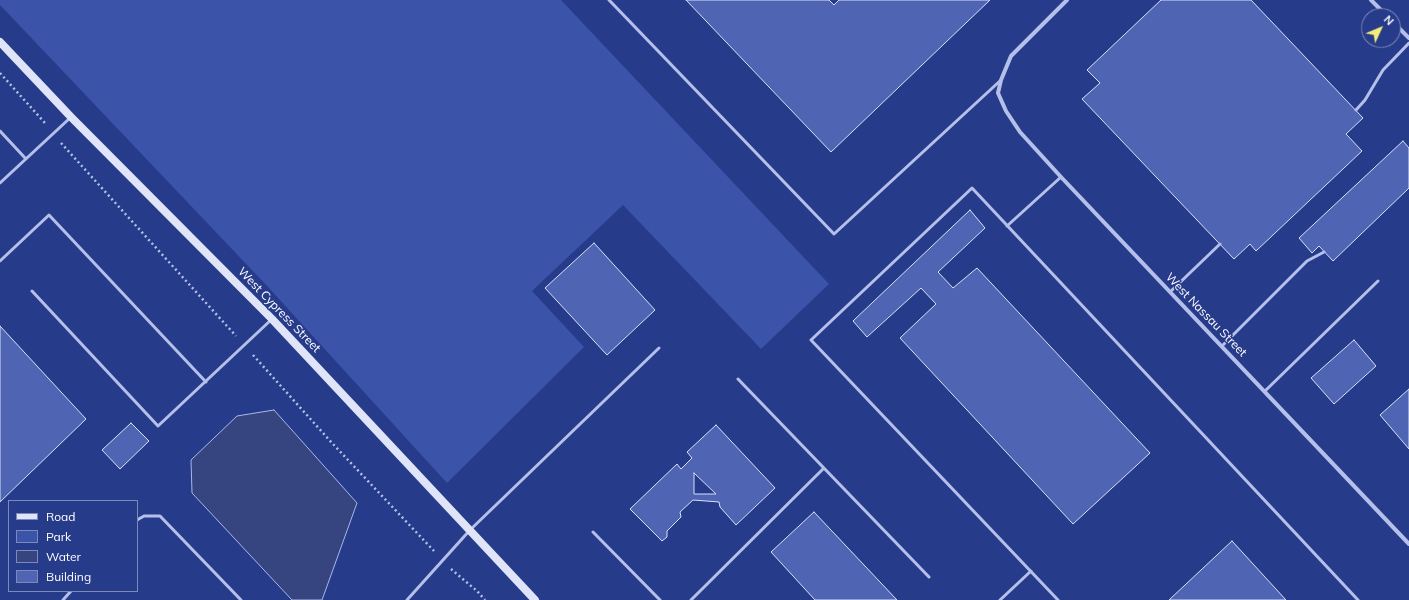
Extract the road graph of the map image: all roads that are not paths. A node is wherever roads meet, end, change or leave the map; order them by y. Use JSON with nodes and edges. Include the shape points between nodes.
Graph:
{"nodes":[{"id":1,"x":609,"y":0,"type":"edge"},
{"id":2,"x":1067,"y":0,"type":"edge"},
{"id":3,"x":1371,"y":0,"type":"edge"},
{"id":4,"x":1379,"y":8,"type":"edge"},
{"id":5,"x":1401,"y":30,"type":"edge"},
{"id":6,"x":1409,"y":38,"type":"edge"},
{"id":7,"x":0,"y":42,"type":"edge"},
{"id":8,"x":1409,"y":43,"type":"edge"},
{"id":9,"x":1001,"y":80,"type":"junction"},
{"id":10,"x":1356,"y":110,"type":"dead end"},
{"id":11,"x":71,"y":117,"type":"junction"},
{"id":12,"x":0,"y":131,"type":"edge"},
{"id":13,"x":26,"y":159,"type":"junction"},
{"id":14,"x":1061,"y":177,"type":"junction"},
{"id":15,"x":0,"y":183,"type":"edge"},
{"id":16,"x":1007,"y":226,"type":"junction"},
{"id":17,"x":1220,"y":244,"type":"dead end"},
{"id":18,"x":1324,"y":252,"type":"dead end"},
{"id":19,"x":0,"y":261,"type":"edge"},
{"id":20,"x":1378,"y":281,"type":"dead end"},
{"id":21,"x":32,"y":291,"type":"dead end"},
{"id":22,"x":1170,"y":292,"type":"junction"},
{"id":23,"x":272,"y":319,"type":"junction"},
{"id":24,"x":1222,"y":346,"type":"junction"},
{"id":25,"x":659,"y":348,"type":"dead end"},
{"id":26,"x":738,"y":379,"type":"dead end"},
{"id":27,"x":206,"y":382,"type":"junction"},
{"id":28,"x":1265,"y":391,"type":"junction"},
{"id":29,"x":824,"y":468,"type":"junction"},
{"id":30,"x":138,"y":519,"type":"edge"},
{"id":31,"x":470,"y":530,"type":"junction"},
{"id":32,"x":593,"y":532,"type":"dead end"},
{"id":33,"x":1409,"y":544,"type":"edge"},
{"id":34,"x":1031,"y":571,"type":"junction"},
{"id":35,"x":929,"y":577,"type":"dead end"},
{"id":36,"x":70,"y":592,"type":"edge"},
{"id":37,"x":63,"y":600,"type":"edge"},
{"id":38,"x":241,"y":600,"type":"edge"},
{"id":39,"x":407,"y":600,"type":"edge"},
{"id":40,"x":535,"y":600,"type":"edge"},
{"id":41,"x":660,"y":600,"type":"edge"},
{"id":42,"x":691,"y":600,"type":"edge"},
{"id":43,"x":1000,"y":600,"type":"edge"},
{"id":44,"x":1058,"y":600,"type":"edge"},
{"id":45,"x":1358,"y":600,"type":"edge"}],
"edges":[{"from":1,"to":9,"type":"lane","via":[[834,234]]},
{"from":2,"to":9,"type":"street","via":[[1011,56]]},
{"from":3,"to":4,"type":"street"},
{"from":5,"to":6,"type":"street"},
{"from":7,"to":11,"type":"street","name":"West Cypress Street"},
{"from":8,"to":10,"type":"lane","via":[[1383,70]]},
{"from":9,"to":14,"type":"street","name":"West Nassau Street","via":[[998,93],[1006,111],[1020,132]]},
{"from":11,"to":13,"type":"lane"},
{"from":11,"to":23,"type":"street","name":"West Cypress Street"},
{"from":12,"to":13,"type":"lane"},
{"from":13,"to":15,"type":"lane"},
{"from":14,"to":16,"type":"lane"},
{"from":14,"to":22,"type":"street","name":"West Nassau Street"},
{"from":16,"to":34,"type":"lane","via":[[972,188],[811,340]]},
{"from":16,"to":45,"type":"lane"},
{"from":17,"to":22,"type":"lane"},
{"from":18,"to":24,"type":"lane","via":[[1308,261]]},
{"from":19,"to":27,"type":"lane","via":[[49,215]]},
{"from":20,"to":28,"type":"lane"},
{"from":21,"to":27,"type":"lane","via":[[158,426]]},
{"from":22,"to":24,"type":"street","name":"West Nassau Street"},
{"from":23,"to":27,"type":"lane"},
{"from":23,"to":31,"type":"street","name":"West Cypress Street"},
{"from":24,"to":28,"type":"street","name":"West Nassau Street"},
{"from":25,"to":31,"type":"lane"},
{"from":26,"to":29,"type":"lane"},
{"from":28,"to":33,"type":"street","name":"West Nassau Street"},
{"from":29,"to":35,"type":"lane"},
{"from":29,"to":42,"type":"lane"},
{"from":30,"to":38,"type":"lane","via":[[144,516],[160,516]]},
{"from":31,"to":39,"type":"lane"},
{"from":31,"to":40,"type":"street","name":"West Cypress Street"},
{"from":32,"to":41,"type":"lane"},
{"from":34,"to":43,"type":"lane"},
{"from":34,"to":44,"type":"lane"},
{"from":36,"to":37,"type":"lane"}]}
